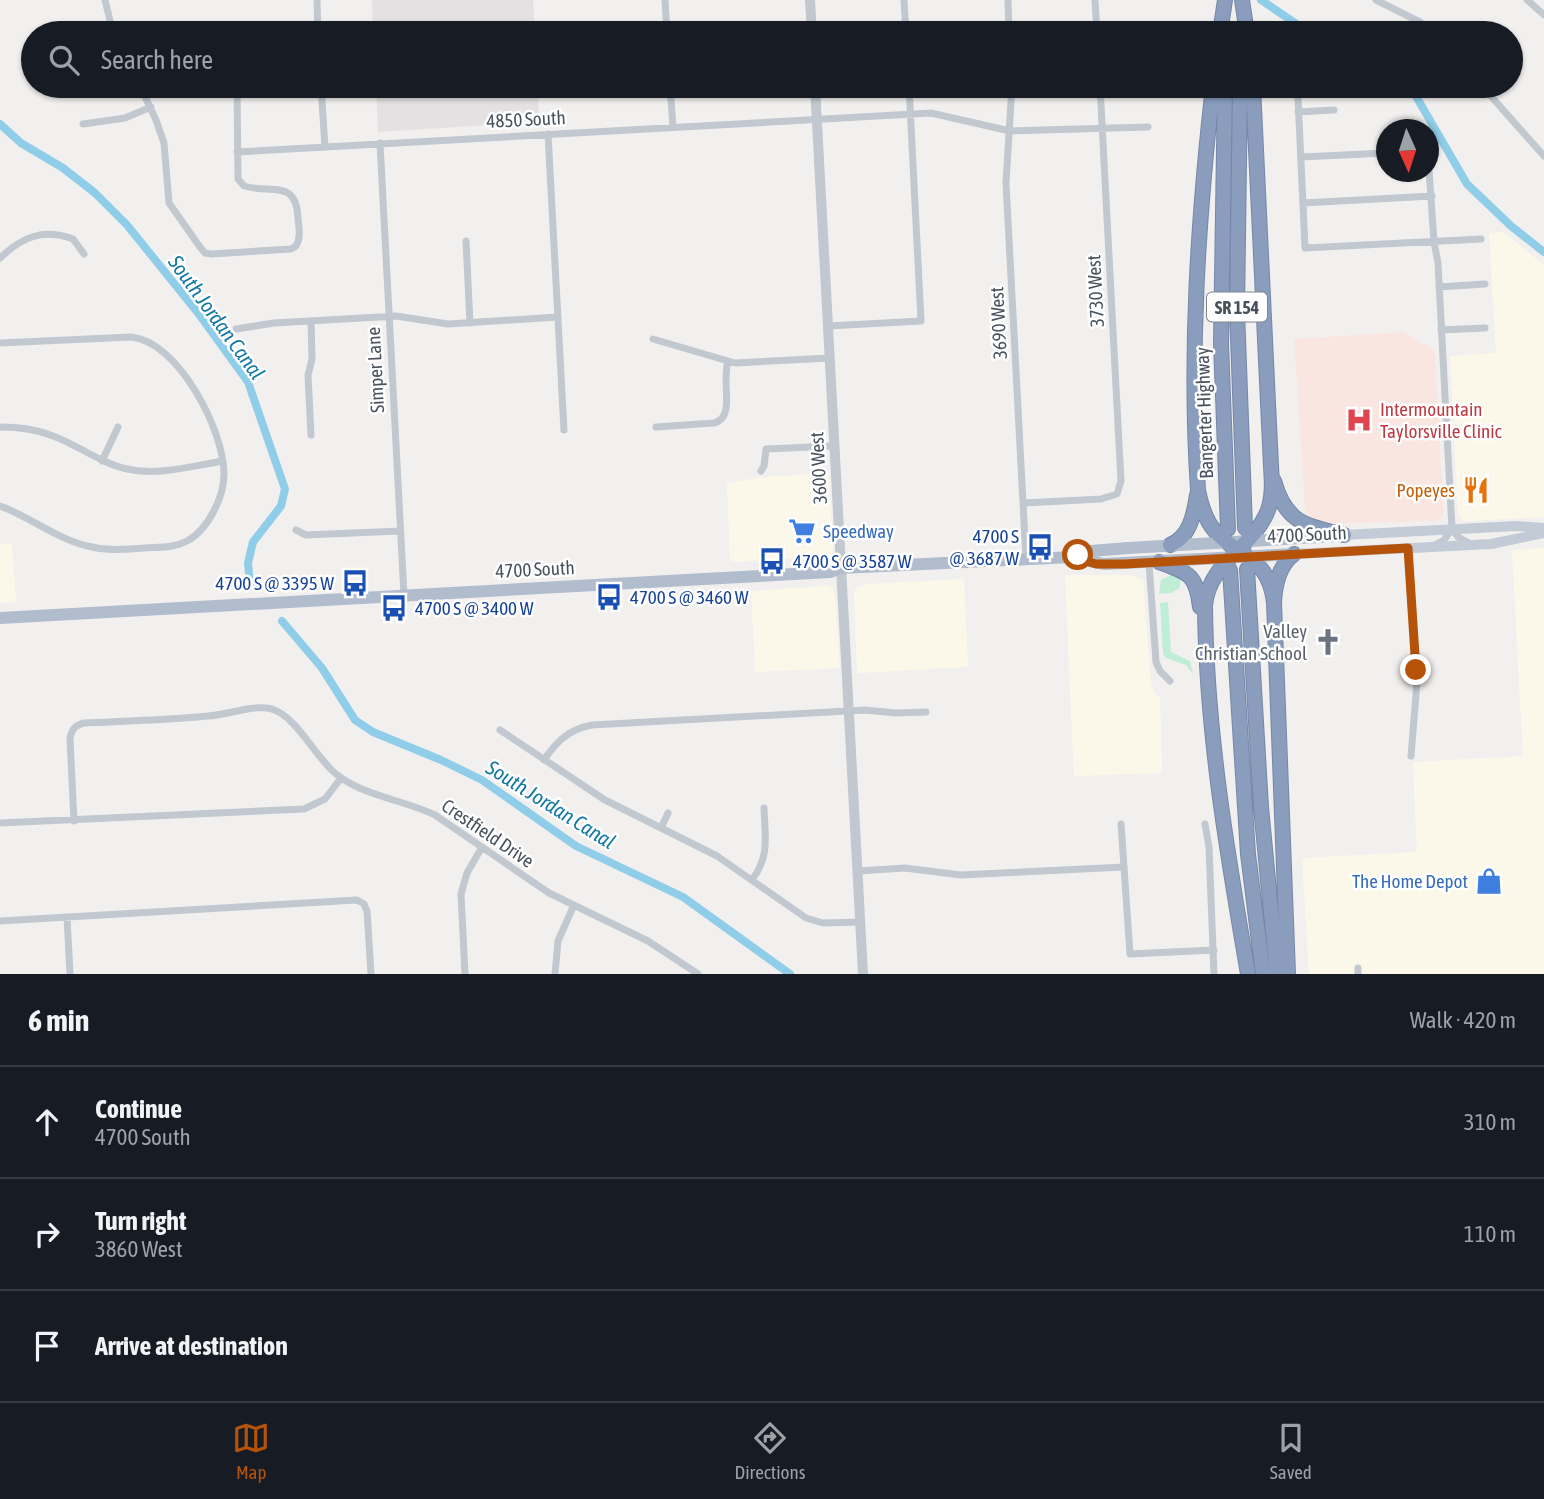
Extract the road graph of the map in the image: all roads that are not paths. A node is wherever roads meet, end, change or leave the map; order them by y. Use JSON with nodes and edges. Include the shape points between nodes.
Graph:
{"nodes":[{"id":1,"x":105,"y":0,"type":"edge"},
{"id":2,"x":317,"y":0,"type":"edge"},
{"id":3,"x":665,"y":0,"type":"edge"},
{"id":4,"x":810,"y":0,"type":"edge"},
{"id":5,"x":904,"y":0,"type":"edge"},
{"id":6,"x":1008,"y":0,"type":"edge"},
{"id":7,"x":1095,"y":0,"type":"edge"},
{"id":8,"x":1225,"y":0,"type":"edge"},
{"id":9,"x":1240,"y":0,"type":"edge"},
{"id":10,"x":1376,"y":0,"type":"edge"},
{"id":11,"x":1527,"y":0,"type":"edge"},
{"id":12,"x":1544,"y":15,"type":"edge"},
{"id":13,"x":110,"y":21,"type":"edge"},
{"id":14,"x":318,"y":21,"type":"edge"},
{"id":15,"x":666,"y":21,"type":"edge"},
{"id":16,"x":811,"y":21,"type":"edge"},
{"id":17,"x":905,"y":21,"type":"edge"},
{"id":18,"x":1009,"y":21,"type":"edge"},
{"id":19,"x":1096,"y":21,"type":"edge"},
{"id":20,"x":1222,"y":21,"type":"edge"},
{"id":21,"x":1226,"y":21,"type":"edge"},
{"id":22,"x":1239,"y":21,"type":"edge"},
{"id":23,"x":1244,"y":21,"type":"edge"},
{"id":24,"x":1418,"y":21,"type":"edge"},
{"id":25,"x":146,"y":98,"type":"edge"},
{"id":26,"x":237,"y":98,"type":"edge"},
{"id":27,"x":322,"y":98,"type":"edge"},
{"id":28,"x":671,"y":98,"type":"edge"},
{"id":29,"x":815,"y":98,"type":"edge"},
{"id":30,"x":910,"y":98,"type":"edge"},
{"id":31,"x":1011,"y":98,"type":"edge"},
{"id":32,"x":1101,"y":98,"type":"edge"},
{"id":33,"x":1212,"y":98,"type":"edge"},
{"id":34,"x":1224,"y":98,"type":"edge"},
{"id":35,"x":1240,"y":98,"type":"edge"},
{"id":36,"x":1254,"y":98,"type":"edge"},
{"id":37,"x":1298,"y":98,"type":"dead end"},
{"id":38,"x":1493,"y":98,"type":"edge"},
{"id":39,"x":151,"y":107,"type":"junction"},
{"id":40,"x":1334,"y":110,"type":"dead end"},
{"id":41,"x":1298,"y":112,"type":"junction"},
{"id":42,"x":911,"y":114,"type":"junction"},
{"id":43,"x":816,"y":120,"type":"junction"},
{"id":44,"x":83,"y":124,"type":"dead end"},
{"id":45,"x":673,"y":127,"type":"junction"},
{"id":46,"x":1148,"y":127,"type":"dead end"},
{"id":47,"x":1102,"y":129,"type":"junction"},
{"id":48,"x":1010,"y":131,"type":"junction"},
{"id":49,"x":548,"y":134,"type":"junction"},
{"id":50,"x":380,"y":143,"type":"junction"},
{"id":51,"x":324,"y":147,"type":"junction"},
{"id":52,"x":237,"y":152,"type":"junction"},
{"id":53,"x":1376,"y":154,"type":"edge"},
{"id":54,"x":1544,"y":156,"type":"edge"},
{"id":55,"x":1301,"y":157,"type":"junction"},
{"id":56,"x":1431,"y":182,"type":"edge"},
{"id":57,"x":1432,"y":197,"type":"junction"},
{"id":58,"x":1303,"y":203,"type":"junction"},
{"id":59,"x":1481,"y":239,"type":"dead end"},
{"id":60,"x":466,"y":241,"type":"dead end"},
{"id":61,"x":1434,"y":242,"type":"junction"},
{"id":62,"x":84,"y":254,"type":"dead end"},
{"id":63,"x":0,"y":258,"type":"edge"},
{"id":64,"x":1485,"y":284,"type":"dead end"},
{"id":65,"x":1439,"y":286,"type":"junction"},
{"id":66,"x":387,"y":317,"type":"junction"},
{"id":67,"x":558,"y":317,"type":"junction"},
{"id":68,"x":311,"y":321,"type":"junction"},
{"id":69,"x":470,"y":323,"type":"junction"},
{"id":70,"x":828,"y":326,"type":"junction"},
{"id":71,"x":1485,"y":328,"type":"dead end"},
{"id":72,"x":236,"y":329,"type":"dead end"},
{"id":73,"x":1441,"y":330,"type":"junction"},
{"id":74,"x":653,"y":338,"type":"dead end"},
{"id":75,"x":0,"y":344,"type":"edge"},
{"id":76,"x":830,"y":358,"type":"junction"},
{"id":77,"x":728,"y":362,"type":"junction"},
{"id":78,"x":0,"y":427,"type":"edge"},
{"id":79,"x":118,"y":427,"type":"dead end"},
{"id":80,"x":656,"y":427,"type":"dead end"},
{"id":81,"x":564,"y":430,"type":"dead end"},
{"id":82,"x":312,"y":435,"type":"dead end"},
{"id":83,"x":834,"y":446,"type":"junction"},
{"id":84,"x":102,"y":461,"type":"junction"},
{"id":85,"x":223,"y":461,"type":"junction"},
{"id":86,"x":1271,"y":466,"type":"junction"},
{"id":87,"x":761,"y":471,"type":"dead end"},
{"id":88,"x":1198,"y":483,"type":"junction"},
{"id":89,"x":1024,"y":503,"type":"junction"},
{"id":90,"x":0,"y":506,"type":"edge"},
{"id":91,"x":1452,"y":529,"type":"junction"},
{"id":92,"x":296,"y":530,"type":"dead end"},
{"id":93,"x":400,"y":531,"type":"junction"},
{"id":94,"x":1544,"y":531,"type":"edge"},
{"id":95,"x":1345,"y":535,"type":"junction"},
{"id":96,"x":1477,"y":544,"type":"junction"},
{"id":97,"x":1170,"y":545,"type":"junction"},
{"id":98,"x":1428,"y":547,"type":"junction"},
{"id":99,"x":1408,"y":548,"type":"junction"},
{"id":100,"x":1238,"y":549,"type":"junction"},
{"id":101,"x":1294,"y":554,"type":"junction"},
{"id":102,"x":1072,"y":557,"type":"junction"},
{"id":103,"x":1026,"y":559,"type":"junction"},
{"id":104,"x":1154,"y":562,"type":"junction"},
{"id":105,"x":841,"y":569,"type":"junction"},
{"id":106,"x":404,"y":595,"type":"junction"},
{"id":107,"x":1274,"y":602,"type":"junction"},
{"id":108,"x":0,"y":618,"type":"edge"},
{"id":109,"x":1206,"y":632,"type":"junction"},
{"id":110,"x":1170,"y":681,"type":"dead end"},
{"id":111,"x":849,"y":711,"type":"junction"},
{"id":112,"x":926,"y":712,"type":"dead end"},
{"id":113,"x":500,"y":730,"type":"dead end"},
{"id":114,"x":1411,"y":756,"type":"dead end"},
{"id":115,"x":544,"y":760,"type":"junction"},
{"id":116,"x":341,"y":778,"type":"junction"},
{"id":117,"x":764,"y":808,"type":"dead end"},
{"id":118,"x":668,"y":813,"type":"dead end"},
{"id":119,"x":74,"y":821,"type":"junction"},
{"id":120,"x":0,"y":823,"type":"edge"},
{"id":121,"x":1121,"y":824,"type":"dead end"},
{"id":122,"x":1205,"y":824,"type":"dead end"},
{"id":123,"x":662,"y":828,"type":"junction"},
{"id":124,"x":482,"y":847,"type":"junction"},
{"id":125,"x":1124,"y":867,"type":"junction"},
{"id":126,"x":858,"y":871,"type":"junction"},
{"id":127,"x":752,"y":880,"type":"junction"},
{"id":128,"x":574,"y":905,"type":"junction"},
{"id":129,"x":67,"y":917,"type":"junction"},
{"id":130,"x":0,"y":921,"type":"edge"},
{"id":131,"x":861,"y":922,"type":"junction"},
{"id":132,"x":1214,"y":950,"type":"junction"},
{"id":133,"x":70,"y":974,"type":"edge"},
{"id":134,"x":371,"y":974,"type":"edge"},
{"id":135,"x":465,"y":974,"type":"edge"},
{"id":136,"x":555,"y":974,"type":"edge"},
{"id":137,"x":698,"y":974,"type":"edge"},
{"id":138,"x":863,"y":974,"type":"edge"},
{"id":139,"x":1214,"y":974,"type":"edge"},
{"id":140,"x":1248,"y":974,"type":"edge"},
{"id":141,"x":1264,"y":974,"type":"edge"},
{"id":142,"x":1277,"y":974,"type":"edge"},
{"id":143,"x":1288,"y":974,"type":"edge"}],
"edges":[{"from":1,"to":13,"type":"street"},
{"from":2,"to":14,"type":"street"},
{"from":3,"to":15,"type":"street"},
{"from":4,"to":16,"type":"street"},
{"from":5,"to":17,"type":"street"},
{"from":6,"to":18,"type":"street"},
{"from":7,"to":19,"type":"street"},
{"from":8,"to":20,"type":"highway"},
{"from":8,"to":21,"type":"highway"},
{"from":9,"to":22,"type":"highway"},
{"from":9,"to":23,"type":"highway"},
{"from":10,"to":24,"type":"street"},
{"from":11,"to":12,"type":"street"},
{"from":25,"to":39,"type":"street"},
{"from":26,"to":52,"type":"street"},
{"from":27,"to":51,"type":"street"},
{"from":28,"to":45,"type":"street"},
{"from":29,"to":43,"type":"street","name":"3600 West"},
{"from":30,"to":42,"type":"street"},
{"from":31,"to":48,"type":"street","name":"3690 West"},
{"from":32,"to":47,"type":"street","name":"3730 West"},
{"from":33,"to":88,"type":"highway","via":[[1196,291]]},
{"from":34,"to":100,"type":"highway","name":"Bangerter Highway","number":"SR 154","via":[[1221,330]]},
{"from":35,"to":100,"type":"highway","name":"Bangerter Highway","number":"SR 154"},
{"from":36,"to":86,"type":"highway"},
{"from":37,"to":41,"type":"street"},
{"from":38,"to":54,"type":"street"},
{"from":39,"to":44,"type":"street","via":[[125,118]]},
{"from":39,"to":52,"type":"street","via":[[164,143],[169,203],[205,253],[296,246],[298,205],[294,197],[240,183]]},
{"from":40,"to":41,"type":"street"},
{"from":41,"to":55,"type":"street"},
{"from":42,"to":43,"type":"street","name":"4850 South"},
{"from":42,"to":48,"type":"street","name":"4850 South","via":[[950,116]]},
{"from":42,"to":70,"type":"street","via":[[921,321]]},
{"from":43,"to":45,"type":"street","name":"4850 South"},
{"from":43,"to":70,"type":"street","name":"3600 West"},
{"from":45,"to":49,"type":"street","name":"4850 South"},
{"from":46,"to":47,"type":"street","name":"4850 South"},
{"from":47,"to":48,"type":"street","name":"4850 South"},
{"from":47,"to":89,"type":"street","name":"3730 West","via":[[1121,481],[1117,494],[1101,499]]},
{"from":48,"to":89,"type":"street","name":"3690 West","via":[[1006,183]]},
{"from":49,"to":50,"type":"street","name":"4850 South"},
{"from":49,"to":67,"type":"street"},
{"from":50,"to":51,"type":"street","name":"4850 South"},
{"from":50,"to":66,"type":"street","name":"Simper Lane"},
{"from":51,"to":52,"type":"street","name":"4850 South"},
{"from":53,"to":55,"type":"street"},
{"from":55,"to":58,"type":"street"},
{"from":56,"to":57,"type":"street"},
{"from":57,"to":58,"type":"street"},
{"from":57,"to":61,"type":"street"},
{"from":58,"to":61,"type":"street","via":[[1305,248]]},
{"from":59,"to":61,"type":"street"},
{"from":60,"to":69,"type":"street"},
{"from":61,"to":65,"type":"street"},
{"from":62,"to":63,"type":"street","via":[[74,239],[43,233],[21,241]]},
{"from":64,"to":65,"type":"street"},
{"from":65,"to":73,"type":"street"},
{"from":66,"to":68,"type":"street"},
{"from":66,"to":69,"type":"street"},
{"from":66,"to":93,"type":"street","name":"Simper Lane"},
{"from":67,"to":69,"type":"street"},
{"from":67,"to":81,"type":"street"},
{"from":68,"to":72,"type":"street"},
{"from":68,"to":82,"type":"street"},
{"from":70,"to":76,"type":"street","name":"3600 West"},
{"from":71,"to":73,"type":"street"},
{"from":73,"to":91,"type":"street"},
{"from":74,"to":77,"type":"street"},
{"from":75,"to":85,"type":"street","via":[[131,337],[154,344],[200,396]]},
{"from":76,"to":77,"type":"street"},
{"from":76,"to":83,"type":"street","name":"3600 West"},
{"from":77,"to":80,"type":"street","via":[[722,421]]},
{"from":78,"to":84,"type":"street","via":[[37,431]]},
{"from":79,"to":84,"type":"street"},
{"from":83,"to":87,"type":"street","via":[[766,449]]},
{"from":83,"to":105,"type":"street","name":"3600 West"},
{"from":84,"to":85,"type":"street","via":[[143,471]]},
{"from":85,"to":90,"type":"street","via":[[224,482],[210,516],[196,535],[176,545],[118,549],[83,545]]},
{"from":86,"to":95,"type":"highway","via":[[1278,495],[1291,517]]},
{"from":86,"to":100,"type":"highway","via":[[1267,511]]},
{"from":88,"to":97,"type":"highway","via":[[1187,531]]},
{"from":88,"to":100,"type":"highway","via":[[1209,523]]},
{"from":89,"to":103,"type":"street","name":"3690 West"},
{"from":91,"to":94,"type":"main road","name":"4700 South","via":[[1516,526]]},
{"from":91,"to":95,"type":"main road","name":"4700 South"},
{"from":91,"to":96,"type":"street","via":[[1462,540]]},
{"from":91,"to":98,"type":"street","via":[[1444,540]]},
{"from":92,"to":93,"type":"street","via":[[306,535]]},
{"from":93,"to":106,"type":"street","name":"Simper Lane"},
{"from":94,"to":96,"type":"main road","name":"4700 South","via":[[1507,542]]},
{"from":95,"to":100,"type":"main road","name":"4700 South"},
{"from":96,"to":98,"type":"main road","name":"4700 South"},
{"from":97,"to":100,"type":"main road","name":"4700 South"},
{"from":97,"to":102,"type":"main road","name":"4700 South","via":[[1098,550]]},
{"from":98,"to":99,"type":"main road","name":"4700 South"},
{"from":99,"to":101,"type":"main road","name":"4700 South"},
{"from":99,"to":114,"type":"street","via":[[1417,682]]},
{"from":100,"to":101,"type":"main road","name":"4700 South"},
{"from":100,"to":104,"type":"main road","name":"4700 South"},
{"from":100,"to":107,"type":"highway","via":[[1268,579]]},
{"from":100,"to":109,"type":"highway","via":[[1216,572],[1207,591]]},
{"from":100,"to":141,"type":"highway","name":"Bangerter Highway","number":"SR 154","via":[[1248,854]]},
{"from":100,"to":142,"type":"highway","name":"Bangerter Highway","number":"SR 154"},
{"from":101,"to":107,"type":"highway","via":[[1282,567]]},
{"from":102,"to":103,"type":"main road","name":"4700 South"},
{"from":102,"to":104,"type":"main road","name":"4700 South","via":[[1096,564]]},
{"from":103,"to":105,"type":"main road","name":"4700 South"},
{"from":104,"to":109,"type":"highway","via":[[1186,572],[1195,582]]},
{"from":104,"to":110,"type":"street","via":[[1156,662]]},
{"from":105,"to":106,"type":"main road","name":"4700 South"},
{"from":105,"to":111,"type":"street","name":"3600 West"},
{"from":106,"to":108,"type":"main road","name":"4700 South"},
{"from":107,"to":143,"type":"highway"},
{"from":109,"to":140,"type":"highway","via":[[1228,858]]},
{"from":111,"to":112,"type":"street"},
{"from":111,"to":115,"type":"street","via":[[592,725],[567,734]]},
{"from":111,"to":126,"type":"street","name":"3600 West"},
{"from":113,"to":115,"type":"street"},
{"from":115,"to":123,"type":"street","via":[[605,800]]},
{"from":116,"to":119,"type":"street","via":[[326,799],[304,809]]},
{"from":116,"to":119,"type":"street","name":"Crestfield Drive","via":[[288,719],[270,709],[85,723],[70,736]]},
{"from":116,"to":124,"type":"street","name":"Crestfield Drive","via":[[369,793],[426,811]]},
{"from":117,"to":127,"type":"street","via":[[766,855]]},
{"from":118,"to":123,"type":"street"},
{"from":119,"to":120,"type":"street"},
{"from":121,"to":125,"type":"street"},
{"from":122,"to":132,"type":"street"},
{"from":123,"to":127,"type":"street"},
{"from":124,"to":128,"type":"street","name":"Crestfield Drive"},
{"from":124,"to":135,"type":"street","via":[[462,888]]},
{"from":125,"to":126,"type":"street","via":[[961,875],[905,868]]},
{"from":125,"to":132,"type":"street","via":[[1130,954]]},
{"from":126,"to":131,"type":"street","name":"3600 West"},
{"from":127,"to":131,"type":"street","via":[[811,921]]},
{"from":128,"to":136,"type":"street","via":[[558,942]]},
{"from":128,"to":137,"type":"street","name":"Crestfield Drive","via":[[648,941]]},
{"from":129,"to":130,"type":"street"},
{"from":129,"to":133,"type":"street"},
{"from":129,"to":134,"type":"street","via":[[352,900],[364,904],[368,915]]},
{"from":131,"to":138,"type":"street","name":"3600 West"},
{"from":132,"to":139,"type":"street"}]}
